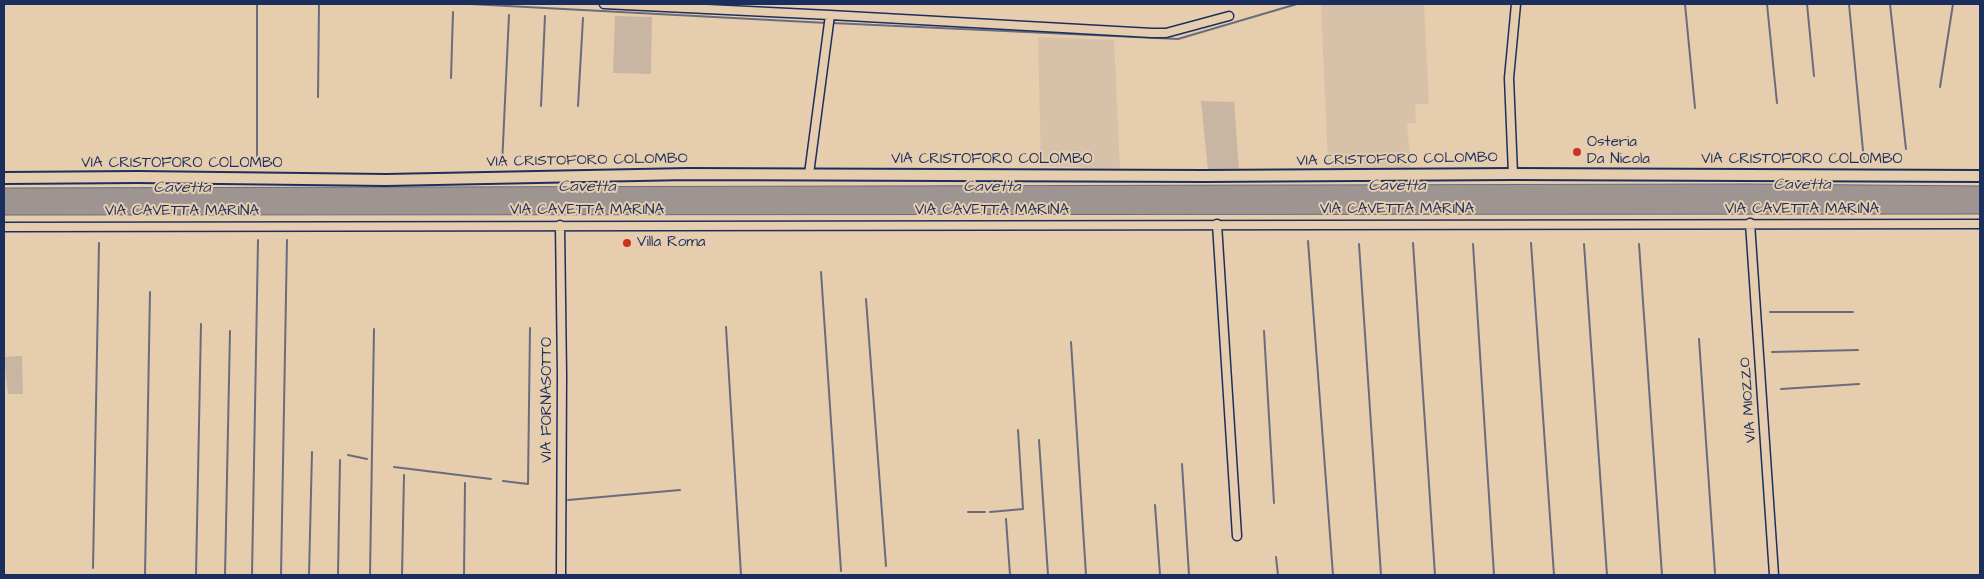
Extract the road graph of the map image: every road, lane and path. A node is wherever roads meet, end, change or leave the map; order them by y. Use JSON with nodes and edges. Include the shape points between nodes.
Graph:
{"nodes":[{"id":1,"x":604,"y":4,"type":"edge"},
{"id":2,"x":1516,"y":4,"type":"edge"},
{"id":3,"x":1229,"y":16,"type":"dead end"},
{"id":4,"x":830,"y":20,"type":"junction"},
{"id":5,"x":809,"y":174,"type":"junction"},
{"id":6,"x":1513,"y":174,"type":"junction"},
{"id":7,"x":1980,"y":176,"type":"edge"},
{"id":8,"x":4,"y":178,"type":"edge"},
{"id":9,"x":1217,"y":224,"type":"junction"},
{"id":10,"x":1750,"y":224,"type":"junction"},
{"id":11,"x":1980,"y":224,"type":"edge"},
{"id":12,"x":560,"y":225,"type":"junction"},
{"id":13,"x":4,"y":227,"type":"edge"},
{"id":14,"x":1237,"y":536,"type":"dead end"},
{"id":15,"x":561,"y":575,"type":"edge"},
{"id":16,"x":1774,"y":575,"type":"edge"}],
"edges":[{"from":1,"to":4,"type":"street"},
{"from":2,"to":6,"type":"street","via":[[1509,78]]},
{"from":3,"to":4,"type":"street","via":[[1166,33]]},
{"from":4,"to":5,"type":"street"},
{"from":5,"to":6,"type":"street","name":"VIA CRISTOFORO COLOMBO"},
{"from":5,"to":8,"type":"street","name":"VIA CRISTOFORO COLOMBO","via":[[368,180]]},
{"from":6,"to":7,"type":"street","name":"VIA CRISTOFORO COLOMBO"},
{"from":9,"to":10,"type":"street","name":"VIA CAVETTA MARINA"},
{"from":9,"to":12,"type":"street","name":"VIA CAVETTA MARINA"},
{"from":9,"to":14,"type":"street"},
{"from":10,"to":11,"type":"street","name":"VIA CAVETTA MARINA"},
{"from":10,"to":16,"type":"street","name":"VIA MIOZZO"},
{"from":12,"to":13,"type":"street","name":"VIA CAVETTA MARINA"},
{"from":12,"to":15,"type":"street","name":"VIA FORNASOTTO"}]}
